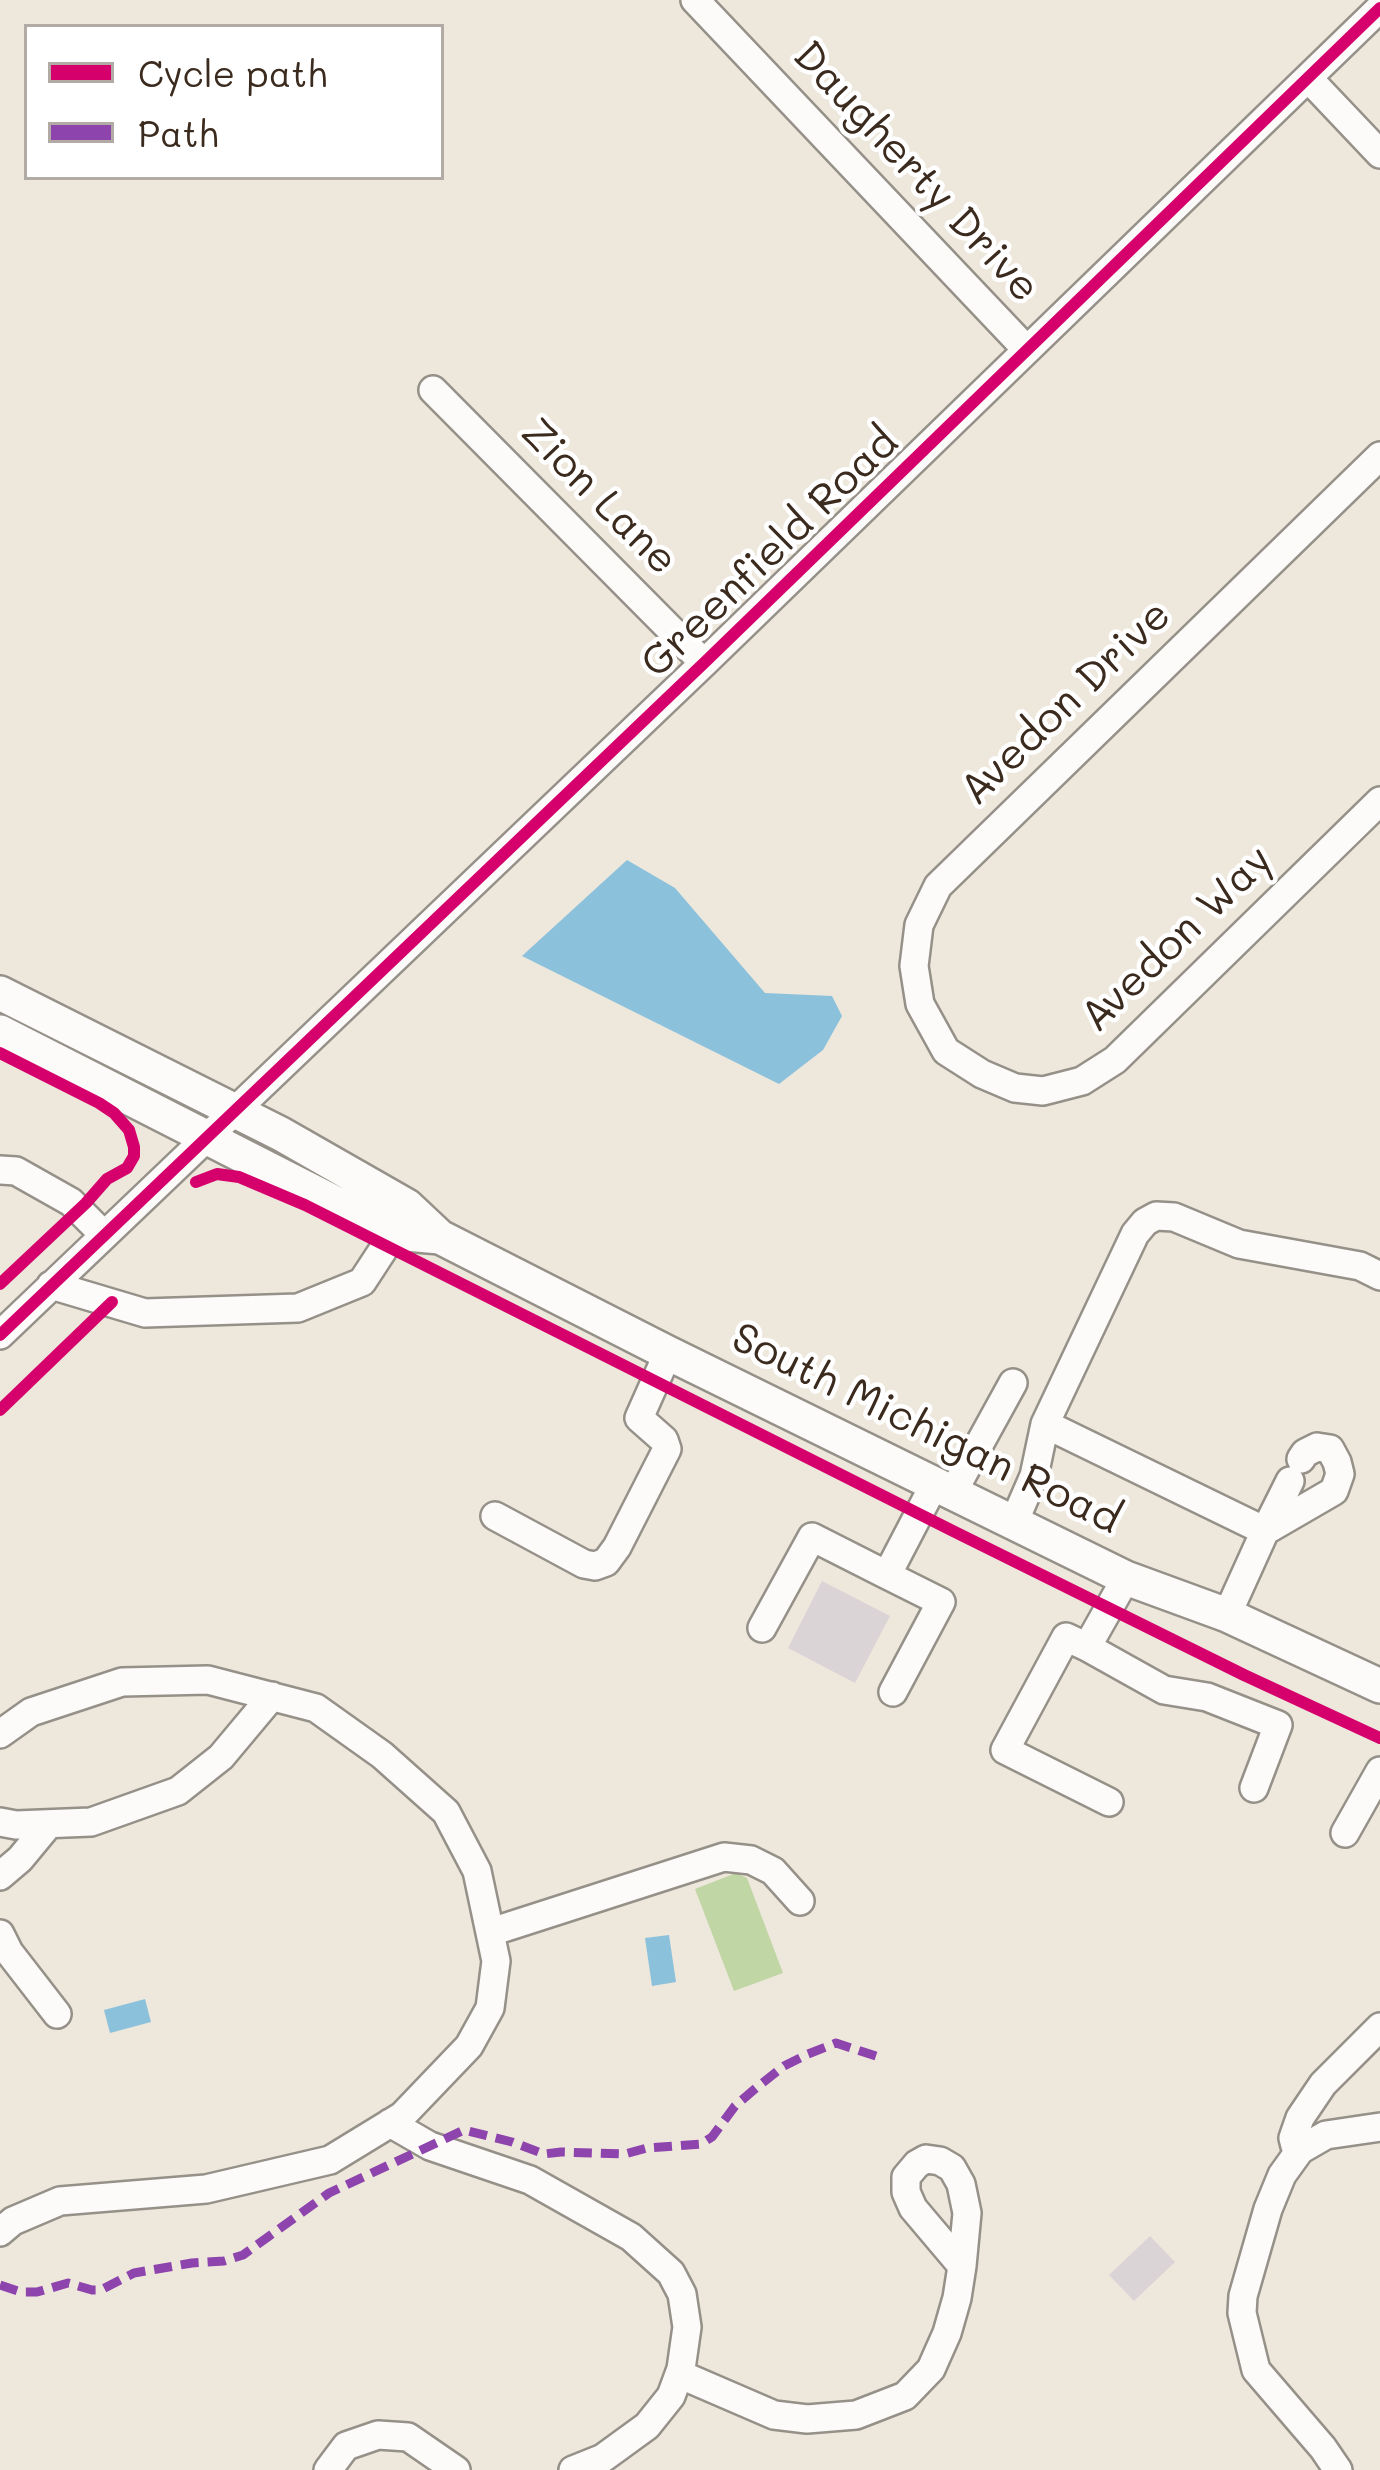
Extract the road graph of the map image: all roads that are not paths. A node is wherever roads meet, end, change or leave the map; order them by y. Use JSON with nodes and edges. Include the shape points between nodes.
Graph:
{"nodes":[{"id":1,"x":695,"y":0,"type":"edge"},
{"id":2,"x":1379,"y":9,"type":"edge"},
{"id":3,"x":1308,"y":78,"type":"junction"},
{"id":4,"x":1380,"y":154,"type":"edge"},
{"id":5,"x":1027,"y":350,"type":"junction"},
{"id":6,"x":433,"y":390,"type":"dead end"},
{"id":7,"x":1380,"y":456,"type":"edge"},
{"id":8,"x":704,"y":663,"type":"junction"},
{"id":9,"x":1380,"y":801,"type":"edge"},
{"id":10,"x":0,"y":993,"type":"edge"},
{"id":11,"x":0,"y":1032,"type":"edge"},
{"id":12,"x":946,"y":1051,"type":"joint"},
{"id":13,"x":235,"y":1110,"type":"junction"},
{"id":14,"x":206,"y":1138,"type":"junction"},
{"id":15,"x":0,"y":1170,"type":"edge"},
{"id":16,"x":394,"y":1233,"type":"junction"},
{"id":17,"x":103,"y":1234,"type":"junction"},
{"id":18,"x":440,"y":1237,"type":"junction"},
{"id":19,"x":1380,"y":1276,"type":"edge"},
{"id":20,"x":51,"y":1285,"type":"junction"},
{"id":21,"x":0,"y":1335,"type":"edge"},
{"id":22,"x":668,"y":1352,"type":"junction"},
{"id":23,"x":1012,"y":1383,"type":"dead end"},
{"id":24,"x":1045,"y":1424,"type":"junction"},
{"id":25,"x":944,"y":1487,"type":"junction"},
{"id":26,"x":495,"y":1516,"type":"dead end"},
{"id":27,"x":1014,"y":1522,"type":"junction"},
{"id":28,"x":1265,"y":1531,"type":"junction"},
{"id":29,"x":887,"y":1575,"type":"junction"},
{"id":30,"x":1126,"y":1578,"type":"junction"},
{"id":31,"x":1227,"y":1615,"type":"junction"},
{"id":32,"x":762,"y":1628,"type":"dead end"},
{"id":33,"x":1087,"y":1647,"type":"junction"},
{"id":34,"x":1380,"y":1686,"type":"edge"},
{"id":35,"x":893,"y":1692,"type":"dead end"},
{"id":36,"x":272,"y":1696,"type":"junction"},
{"id":37,"x":0,"y":1734,"type":"edge"},
{"id":38,"x":1378,"y":1781,"type":"edge"},
{"id":39,"x":1254,"y":1788,"type":"dead end"},
{"id":40,"x":1109,"y":1802,"type":"dead end"},
{"id":41,"x":0,"y":1822,"type":"edge"},
{"id":42,"x":49,"y":1824,"type":"junction"},
{"id":43,"x":1345,"y":1832,"type":"dead end"},
{"id":44,"x":0,"y":1876,"type":"edge"},
{"id":45,"x":800,"y":1901,"type":"dead end"},
{"id":46,"x":491,"y":1932,"type":"junction"},
{"id":47,"x":0,"y":1934,"type":"edge"},
{"id":48,"x":57,"y":2014,"type":"dead end"},
{"id":49,"x":1380,"y":2027,"type":"edge"},
{"id":50,"x":391,"y":2123,"type":"junction"},
{"id":51,"x":1380,"y":2127,"type":"edge"},
{"id":52,"x":1300,"y":2150,"type":"junction"},
{"id":53,"x":0,"y":2232,"type":"edge"},
{"id":54,"x":962,"y":2266,"type":"dead end"},
{"id":55,"x":679,"y":2374,"type":"junction"},
{"id":56,"x":328,"y":2470,"type":"edge"},
{"id":57,"x":456,"y":2470,"type":"edge"},
{"id":58,"x":573,"y":2470,"type":"edge"},
{"id":59,"x":1338,"y":2470,"type":"edge"}],
"edges":[{"from":1,"to":5,"type":"street","name":"Daugherty Drive"},
{"from":2,"to":3,"type":"street","name":"Greenfield Road"},
{"from":3,"to":4,"type":"street"},
{"from":3,"to":5,"type":"street","name":"Greenfield Road"},
{"from":5,"to":8,"type":"street","name":"Greenfield Road"},
{"from":6,"to":8,"type":"street","name":"Zion Lane"},
{"from":7,"to":12,"type":"street","name":"Avedon Drive","via":[[938,886],[919,925],[914,966],[920,1004]]},
{"from":8,"to":13,"type":"street","name":"Greenfield Road"},
{"from":9,"to":12,"type":"street","name":"Avedon Way","via":[[1114,1060],[1082,1081],[1015,1088]]},
{"from":10,"to":13,"type":"main road","name":"South Michigan Road"},
{"from":11,"to":14,"type":"main road","name":"South Michigan Road"},
{"from":13,"to":14,"type":"street","name":"Greenfield Road"},
{"from":13,"to":18,"type":"main road","name":"South Michigan Road","via":[[407,1206]]},
{"from":14,"to":16,"type":"main road","name":"South Michigan Road"},
{"from":14,"to":17,"type":"street","name":"Greenfield Road"},
{"from":15,"to":17,"type":"street","via":[[71,1202]]},
{"from":16,"to":18,"type":"main road","name":"South Michigan Road"},
{"from":16,"to":20,"type":"street","via":[[362,1282],[298,1308],[145,1313]]},
{"from":17,"to":20,"type":"street","name":"Greenfield Road"},
{"from":18,"to":22,"type":"main road","name":"South Michigan Road"},
{"from":19,"to":24,"type":"street","via":[[1156,1216],[1135,1234]]},
{"from":20,"to":21,"type":"street","name":"Greenfield Road"},
{"from":22,"to":25,"type":"main road","name":"South Michigan Road"},
{"from":22,"to":26,"type":"street","via":[[639,1418],[667,1449],[606,1562],[584,1564]]},
{"from":23,"to":25,"type":"street"},
{"from":24,"to":27,"type":"street"},
{"from":24,"to":28,"type":"street"},
{"from":25,"to":27,"type":"main road","name":"South Michigan Road"},
{"from":25,"to":29,"type":"street"},
{"from":27,"to":30,"type":"main road","name":"South Michigan Road"},
{"from":28,"to":28,"type":"street","via":[[1334,1491],[1340,1474],[1330,1449],[1304,1453]]},
{"from":28,"to":31,"type":"street"},
{"from":29,"to":32,"type":"street","via":[[812,1538]]},
{"from":29,"to":35,"type":"street","via":[[941,1602]]},
{"from":30,"to":31,"type":"main road","name":"South Michigan Road"},
{"from":30,"to":33,"type":"street"},
{"from":31,"to":34,"type":"main road","name":"South Michigan Road"},
{"from":33,"to":39,"type":"street","via":[[1164,1690],[1208,1697],[1278,1725]]},
{"from":33,"to":40,"type":"street","via":[[1066,1637],[1005,1750]]},
{"from":36,"to":37,"type":"street","via":[[208,1681],[122,1682],[32,1712]]},
{"from":36,"to":42,"type":"street","via":[[221,1757],[178,1791],[91,1822]]},
{"from":36,"to":46,"type":"street","via":[[316,1708],[446,1812],[477,1871]]},
{"from":38,"to":43,"type":"street"},
{"from":41,"to":42,"type":"street"},
{"from":42,"to":44,"type":"street"},
{"from":45,"to":46,"type":"street","via":[[772,1871],[724,1857]]},
{"from":46,"to":50,"type":"street","via":[[490,2008],[469,2046]]},
{"from":47,"to":48,"type":"street"},
{"from":49,"to":52,"type":"street","via":[[1300,2118],[1293,2138]]},
{"from":50,"to":53,"type":"street","via":[[331,2160],[206,2189],[60,2201]]},
{"from":50,"to":55,"type":"street","via":[[430,2146],[530,2180],[656,2257],[682,2294],[687,2327]]},
{"from":51,"to":52,"type":"street","via":[[1326,2135]]},
{"from":52,"to":59,"type":"street","via":[[1268,2210],[1242,2313],[1256,2370]]},
{"from":54,"to":55,"type":"street","via":[[932,2369],[904,2396],[856,2415],[774,2415]]},
{"from":55,"to":58,"type":"street","via":[[646,2426]]},
{"from":56,"to":57,"type":"street","via":[[346,2446],[378,2435],[408,2437]]}]}
